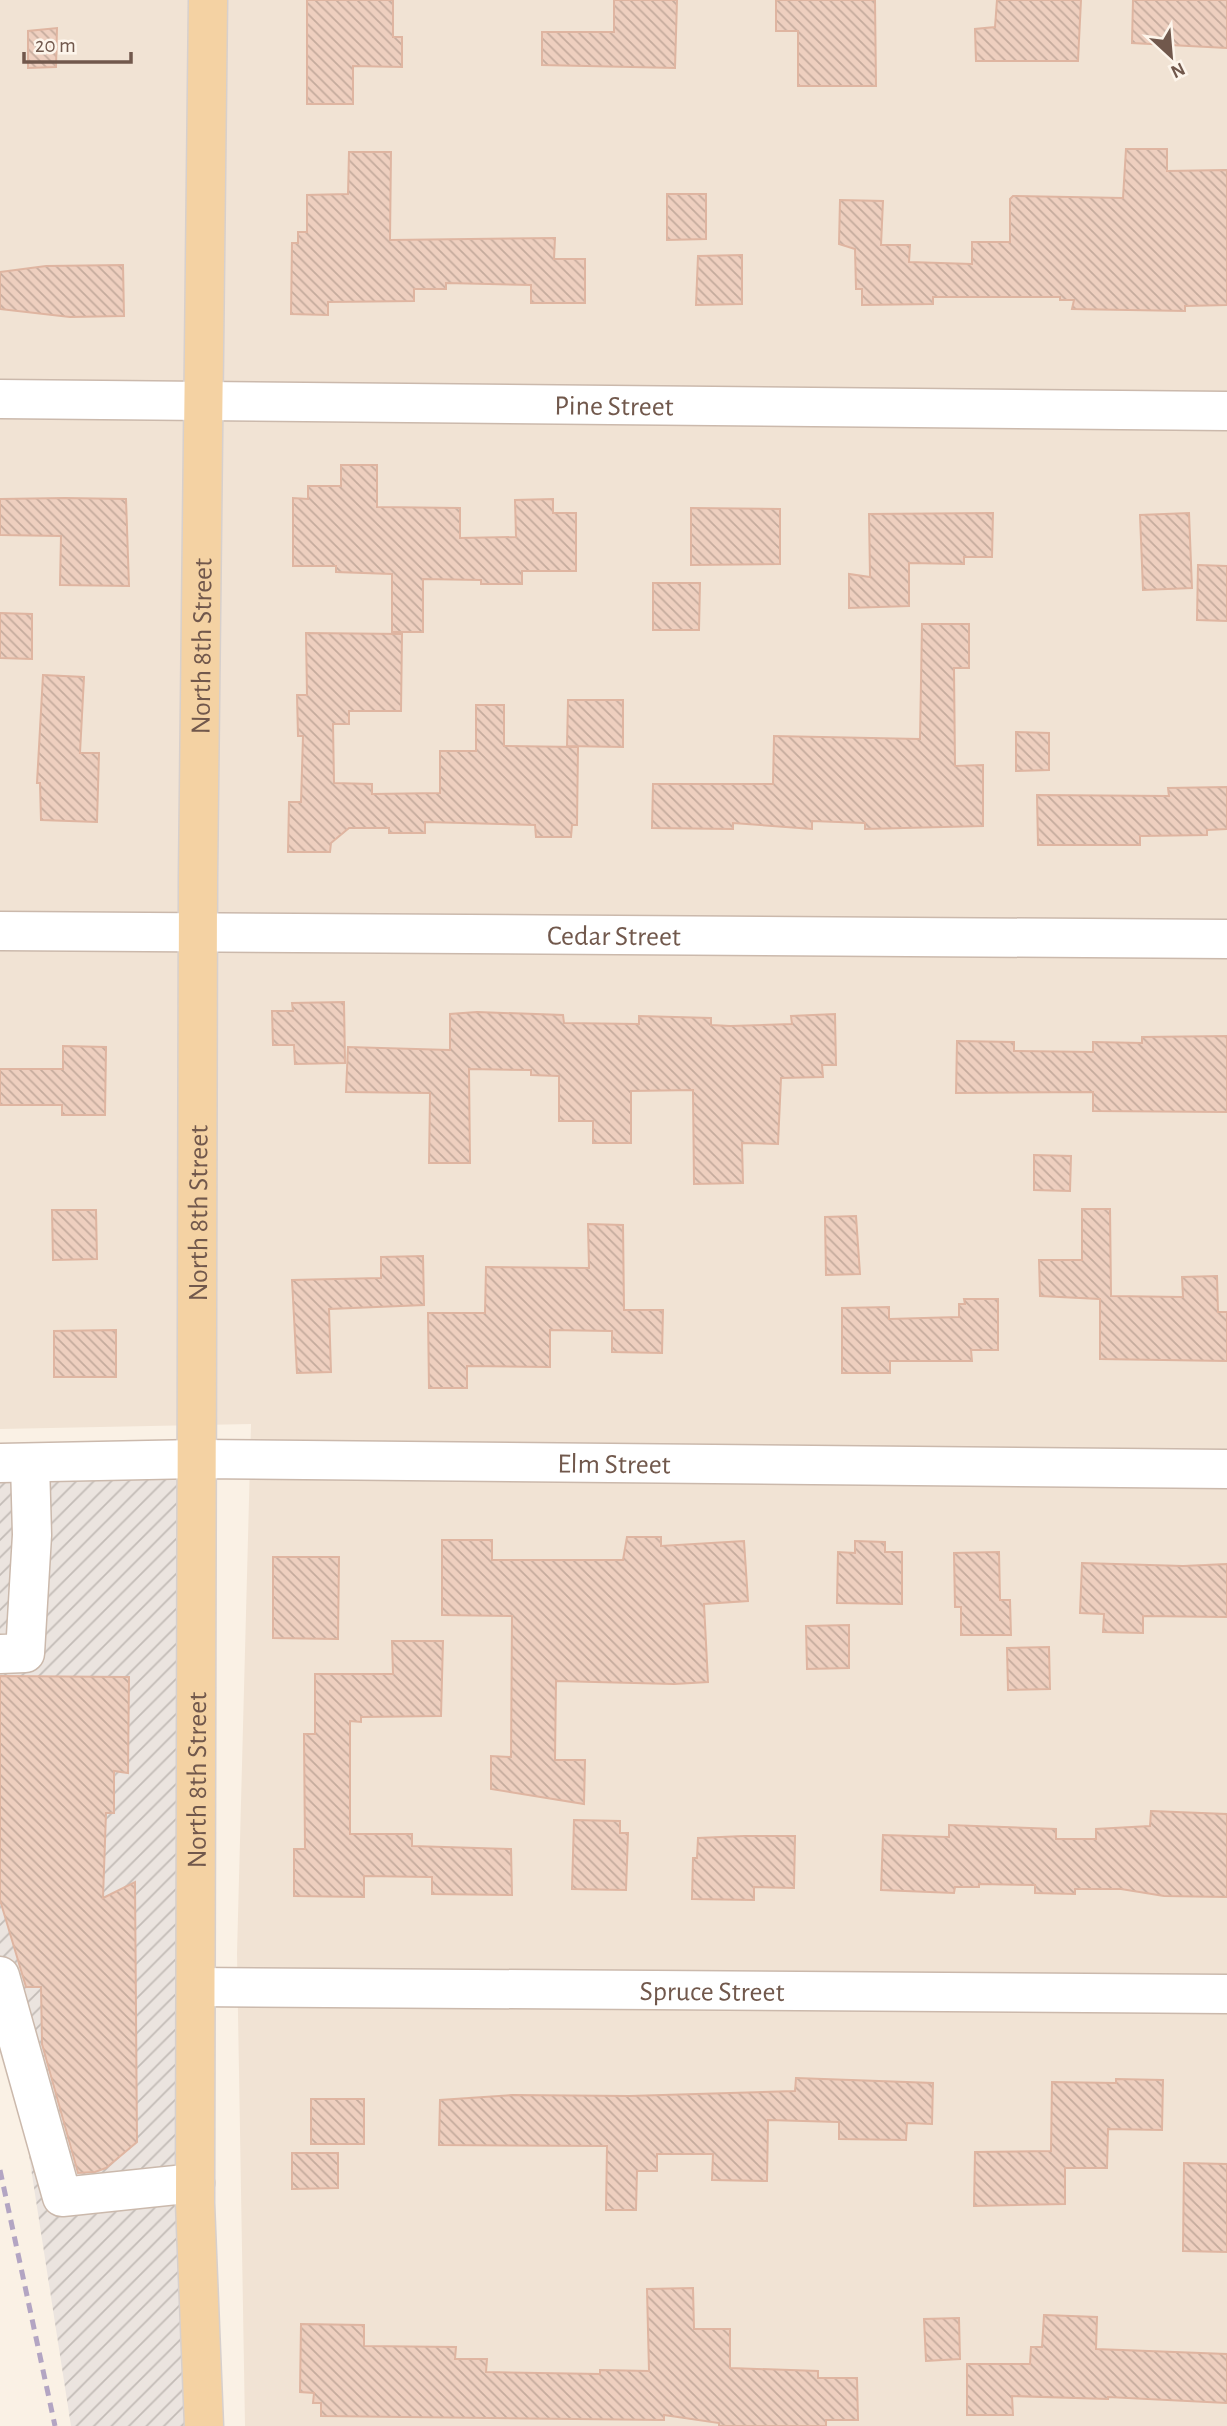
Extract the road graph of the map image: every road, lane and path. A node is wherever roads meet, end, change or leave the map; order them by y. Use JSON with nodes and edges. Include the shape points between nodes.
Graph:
{"nodes":[{"id":1,"x":208,"y":0,"type":"edge"},
{"id":2,"x":0,"y":399,"type":"edge"},
{"id":3,"x":204,"y":402,"type":"junction"},
{"id":4,"x":1227,"y":411,"type":"edge"},
{"id":5,"x":0,"y":931,"type":"edge"},
{"id":6,"x":198,"y":932,"type":"junction"},
{"id":7,"x":1227,"y":939,"type":"edge"},
{"id":8,"x":197,"y":1459,"type":"junction"},
{"id":9,"x":15,"y":1463,"type":"edge"},
{"id":10,"x":1227,"y":1469,"type":"edge"},
{"id":11,"x":0,"y":1654,"type":"edge"},
{"id":12,"x":0,"y":1976,"type":"edge"},
{"id":13,"x":196,"y":1987,"type":"junction"},
{"id":14,"x":1227,"y":1994,"type":"edge"},
{"id":15,"x":195,"y":2183,"type":"junction"},
{"id":16,"x":204,"y":2426,"type":"edge"}],
"edges":[{"from":1,"to":3,"type":"main road","name":"North 8th Street"},
{"from":2,"to":3,"type":"street","name":"Pine Street"},
{"from":3,"to":4,"type":"street","name":"Pine Street"},
{"from":3,"to":6,"type":"main road","name":"North 8th Street"},
{"from":5,"to":6,"type":"street","name":"Cedar Street"},
{"from":6,"to":7,"type":"street","name":"Cedar Street"},
{"from":6,"to":8,"type":"main road","name":"North 8th Street"},
{"from":8,"to":9,"type":"street","name":"Elm Street"},
{"from":8,"to":10,"type":"street","name":"Elm Street"},
{"from":8,"to":13,"type":"main road","name":"North 8th Street"},
{"from":9,"to":11,"type":"street","via":[[32,1535],[25,1653]]},
{"from":12,"to":15,"type":"street","via":[[62,2197]]},
{"from":13,"to":14,"type":"street","name":"Spruce Street"},
{"from":13,"to":15,"type":"main road","name":"North 8th Street"},
{"from":15,"to":16,"type":"main road","name":"North 8th Street"}]}
